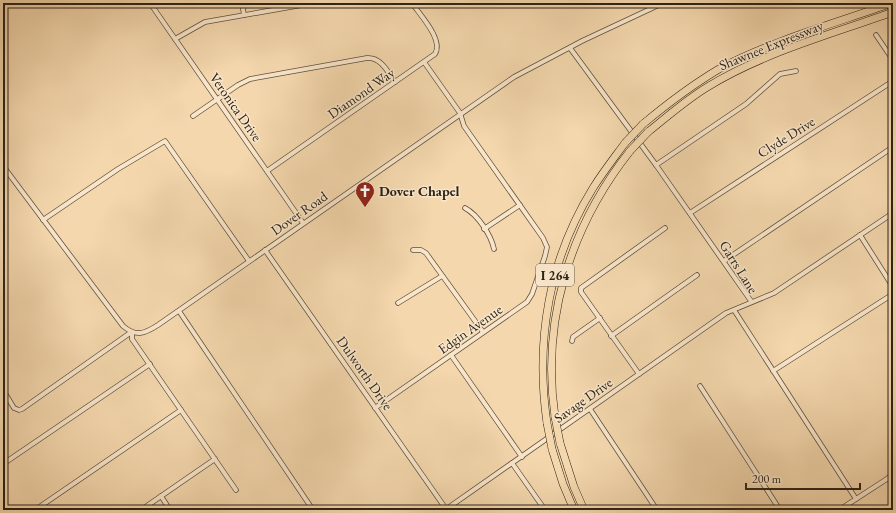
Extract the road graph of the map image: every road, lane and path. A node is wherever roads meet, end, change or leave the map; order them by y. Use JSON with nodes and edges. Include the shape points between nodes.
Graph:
{"nodes":[{"id":1,"x":150,"y":3,"type":"edge"},
{"id":2,"x":242,"y":3,"type":"edge"},
{"id":3,"x":313,"y":3,"type":"edge"},
{"id":4,"x":412,"y":3,"type":"edge"},
{"id":5,"x":663,"y":3,"type":"edge"},
{"id":6,"x":892,"y":3,"type":"edge"},
{"id":7,"x":304,"y":4,"type":"edge"},
{"id":8,"x":893,"y":12,"type":"edge"},
{"id":9,"x":244,"y":14,"type":"junction"},
{"id":10,"x":876,"y":35,"type":"dead end"},
{"id":11,"x":175,"y":39,"type":"junction"},
{"id":12,"x":570,"y":48,"type":"junction"},
{"id":13,"x":893,"y":60,"type":"edge"},
{"id":14,"x":424,"y":62,"type":"junction"},
{"id":15,"x":796,"y":71,"type":"dead end"},
{"id":16,"x":893,"y":81,"type":"edge"},
{"id":17,"x":395,"y":82,"type":"junction"},
{"id":18,"x":217,"y":99,"type":"junction"},
{"id":19,"x":460,"y":114,"type":"junction"},
{"id":20,"x":193,"y":116,"type":"dead end"},
{"id":21,"x":893,"y":147,"type":"edge"},
{"id":22,"x":656,"y":165,"type":"junction"},
{"id":23,"x":3,"y":166,"type":"edge"},
{"id":24,"x":267,"y":172,"type":"junction"},
{"id":25,"x":520,"y":205,"type":"junction"},
{"id":26,"x":466,"y":208,"type":"dead end"},
{"id":27,"x":690,"y":213,"type":"junction"},
{"id":28,"x":893,"y":213,"type":"edge"},
{"id":29,"x":43,"y":220,"type":"junction"},
{"id":30,"x":303,"y":223,"type":"junction"},
{"id":31,"x":666,"y":228,"type":"dead end"},
{"id":32,"x":484,"y":229,"type":"junction"},
{"id":33,"x":860,"y":235,"type":"junction"},
{"id":34,"x":494,"y":249,"type":"dead end"},
{"id":35,"x":265,"y":250,"type":"junction"},
{"id":36,"x":413,"y":250,"type":"dead end"},
{"id":37,"x":249,"y":261,"type":"junction"},
{"id":38,"x":724,"y":261,"type":"junction"},
{"id":39,"x":697,"y":275,"type":"dead end"},
{"id":40,"x":442,"y":276,"type":"junction"},
{"id":41,"x":892,"y":284,"type":"edge"},
{"id":42,"x":893,"y":294,"type":"edge"},
{"id":43,"x":752,"y":302,"type":"junction"},
{"id":44,"x":398,"y":303,"type":"dead end"},
{"id":45,"x":734,"y":310,"type":"junction"},
{"id":46,"x":179,"y":311,"type":"junction"},
{"id":47,"x":600,"y":318,"type":"junction"},
{"id":48,"x":483,"y":332,"type":"junction"},
{"id":49,"x":131,"y":333,"type":"junction"},
{"id":50,"x":612,"y":336,"type":"junction"},
{"id":51,"x":572,"y":340,"type":"dead end"},
{"id":52,"x":451,"y":355,"type":"junction"},
{"id":53,"x":150,"y":364,"type":"junction"},
{"id":54,"x":774,"y":371,"type":"junction"},
{"id":55,"x":639,"y":374,"type":"junction"},
{"id":56,"x":700,"y":386,"type":"dead end"},
{"id":57,"x":3,"y":390,"type":"edge"},
{"id":58,"x":376,"y":408,"type":"junction"},
{"id":59,"x":590,"y":409,"type":"junction"},
{"id":60,"x":181,"y":410,"type":"junction"},
{"id":61,"x":522,"y":456,"type":"junction"},
{"id":62,"x":214,"y":459,"type":"junction"},
{"id":63,"x":512,"y":463,"type":"junction"},
{"id":64,"x":3,"y":464,"type":"edge"},
{"id":65,"x":893,"y":475,"type":"edge"},
{"id":66,"x":888,"y":478,"type":"junction"},
{"id":67,"x":893,"y":485,"type":"edge"},
{"id":68,"x":236,"y":490,"type":"dead end"},
{"id":69,"x":161,"y":496,"type":"junction"},
{"id":70,"x":856,"y":499,"type":"junction"},
{"id":71,"x":36,"y":510,"type":"edge"},
{"id":72,"x":141,"y":510,"type":"edge"},
{"id":73,"x":170,"y":510,"type":"edge"},
{"id":74,"x":313,"y":510,"type":"edge"},
{"id":75,"x":446,"y":510,"type":"edge"},
{"id":76,"x":545,"y":510,"type":"edge"},
{"id":77,"x":574,"y":510,"type":"edge"},
{"id":78,"x":584,"y":510,"type":"edge"},
{"id":79,"x":657,"y":510,"type":"edge"},
{"id":80,"x":780,"y":510,"type":"edge"},
{"id":81,"x":839,"y":510,"type":"edge"}],
"edges":[{"from":1,"to":11,"type":"street","name":"Veronica Drive"},
{"from":2,"to":9,"type":"street"},
{"from":3,"to":7,"type":"street"},
{"from":4,"to":14,"type":"street","name":"Diamond Way","via":[[438,46],[435,54]]},
{"from":5,"to":12,"type":"street","name":"Dover Road"},
{"from":6,"to":77,"type":"highway","name":"Shawnee Expressway","number":"I 264","bridge":true,"via":[[773,45],[734,62],[699,82],[643,124],[625,143],[593,188],[567,240],[553,280],[542,348],[543,391],[552,449]]},
{"from":7,"to":9,"type":"street"},
{"from":8,"to":78,"type":"highway","name":"Shawnee Expressway","number":"I 264","bridge":true,"via":[[784,51],[740,69],[708,86],[648,132],[630,151],[603,189],[576,242],[563,278],[552,347],[551,375],[560,443]]},
{"from":9,"to":11,"type":"street","via":[[205,22]]},
{"from":10,"to":13,"type":"street"},
{"from":11,"to":18,"type":"street","name":"Veronica Drive"},
{"from":12,"to":19,"type":"street","name":"Dover Road","via":[[514,76]]},
{"from":12,"to":22,"type":"street","name":"Garrs Lane"},
{"from":14,"to":17,"type":"street","name":"Diamond Way"},
{"from":14,"to":19,"type":"street"},
{"from":15,"to":22,"type":"street","via":[[780,74],[746,104]]},
{"from":16,"to":27,"type":"street","name":"Clyde Drive"},
{"from":17,"to":18,"type":"street","via":[[380,62],[374,58],[367,58],[257,76],[242,82]]},
{"from":17,"to":24,"type":"street","name":"Diamond Way"},
{"from":18,"to":20,"type":"street"},
{"from":18,"to":24,"type":"street","name":"Veronica Drive"},
{"from":19,"to":25,"type":"street","via":[[464,126]]},
{"from":19,"to":30,"type":"street","name":"Dover Road"},
{"from":21,"to":38,"type":"street"},
{"from":22,"to":27,"type":"street","name":"Garrs Lane"},
{"from":23,"to":29,"type":"street"},
{"from":24,"to":30,"type":"street","name":"Veronica Drive"},
{"from":25,"to":32,"type":"street"},
{"from":25,"to":48,"type":"street","name":"Edgin Avenue","via":[[546,245],[545,256],[530,298]]},
{"from":26,"to":32,"type":"street","via":[[473,213]]},
{"from":27,"to":38,"type":"street","name":"Garrs Lane"},
{"from":28,"to":33,"type":"street"},
{"from":29,"to":37,"type":"street","via":[[118,169],[165,141]]},
{"from":29,"to":49,"type":"street","via":[[119,321]]},
{"from":30,"to":35,"type":"street","name":"Dover Road"},
{"from":31,"to":47,"type":"street","via":[[583,286],[581,292]]},
{"from":32,"to":34,"type":"street"},
{"from":33,"to":41,"type":"street"},
{"from":33,"to":43,"type":"street","via":[[774,293]]},
{"from":35,"to":37,"type":"street","name":"Dover Road"},
{"from":35,"to":58,"type":"street","name":"Dulworth Drive"},
{"from":36,"to":40,"type":"street","via":[[416,248],[423,251]]},
{"from":37,"to":46,"type":"street","name":"Dover Road"},
{"from":38,"to":43,"type":"street","name":"Garrs Lane"},
{"from":39,"to":50,"type":"street"},
{"from":40,"to":44,"type":"street"},
{"from":40,"to":48,"type":"street"},
{"from":42,"to":54,"type":"street"},
{"from":43,"to":45,"type":"street","name":"Garrs Lane"},
{"from":45,"to":54,"type":"street","name":"Garrs Lane"},
{"from":45,"to":55,"type":"street","name":"Savage Drive","via":[[711,323]]},
{"from":46,"to":49,"type":"street","name":"Dover Road","via":[[152,329],[143,333]]},
{"from":46,"to":74,"type":"street"},
{"from":47,"to":50,"type":"street"},
{"from":47,"to":51,"type":"street"},
{"from":48,"to":52,"type":"street","name":"Edgin Avenue"},
{"from":49,"to":53,"type":"street","via":[[132,339]]},
{"from":49,"to":57,"type":"street","via":[[22,409],[14,408]]},
{"from":50,"to":55,"type":"street"},
{"from":52,"to":58,"type":"street","name":"Edgin Avenue"},
{"from":52,"to":61,"type":"street"},
{"from":53,"to":60,"type":"street"},
{"from":53,"to":64,"type":"street"},
{"from":54,"to":70,"type":"street","name":"Garrs Lane"},
{"from":55,"to":59,"type":"street","name":"Savage Drive"},
{"from":56,"to":80,"type":"street"},
{"from":58,"to":75,"type":"street","name":"Dulworth Drive"},
{"from":59,"to":61,"type":"street","name":"Savage Drive"},
{"from":59,"to":79,"type":"street"},
{"from":60,"to":62,"type":"street"},
{"from":60,"to":71,"type":"street"},
{"from":61,"to":63,"type":"street","name":"Savage Drive"},
{"from":62,"to":68,"type":"street"},
{"from":62,"to":69,"type":"street"},
{"from":63,"to":75,"type":"street","name":"Savage Drive"},
{"from":63,"to":76,"type":"street"},
{"from":65,"to":66,"type":"street"},
{"from":66,"to":67,"type":"street"},
{"from":66,"to":70,"type":"street"},
{"from":69,"to":72,"type":"street"},
{"from":69,"to":73,"type":"street"},
{"from":70,"to":81,"type":"street"}]}
